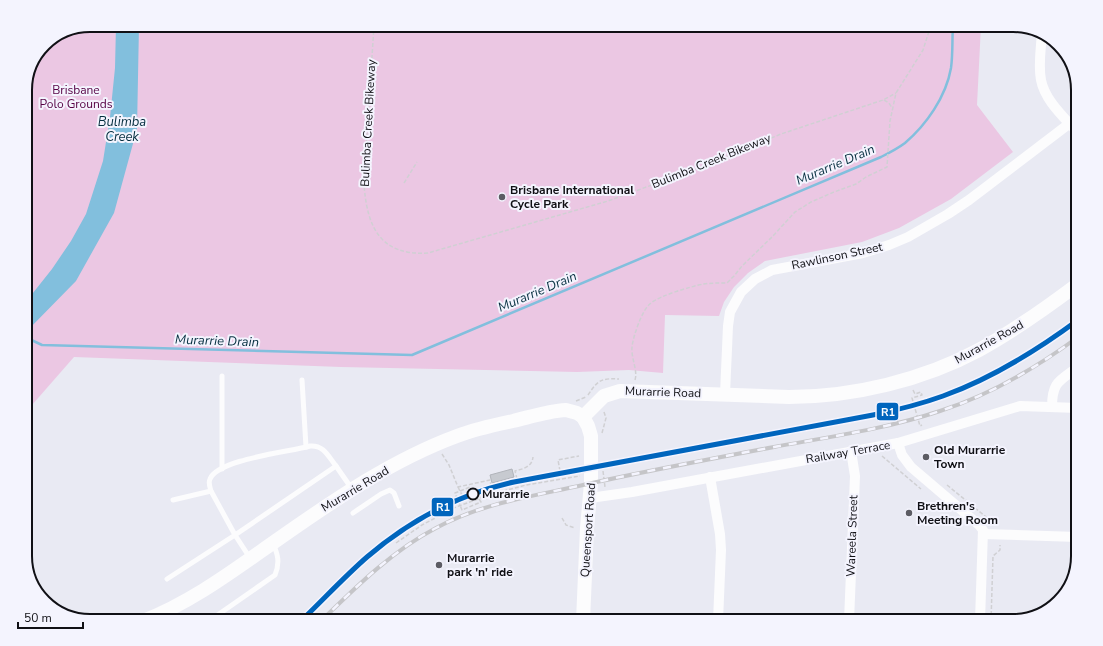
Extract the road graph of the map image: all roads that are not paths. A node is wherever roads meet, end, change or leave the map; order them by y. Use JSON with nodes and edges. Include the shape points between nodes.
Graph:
{"nodes":[{"id":1,"x":1042,"y":40,"type":"edge"},
{"id":2,"x":1071,"y":117,"type":"edge"},
{"id":3,"x":1071,"y":122,"type":"edge"},
{"id":4,"x":1071,"y":289,"type":"edge"},
{"id":5,"x":1071,"y":373,"type":"edge"},
{"id":6,"x":222,"y":376,"type":"dead end"},
{"id":7,"x":302,"y":380,"type":"dead end"},
{"id":8,"x":725,"y":394,"type":"junction"},
{"id":9,"x":1052,"y":407,"type":"junction"},
{"id":10,"x":1071,"y":408,"type":"edge"},
{"id":11,"x":583,"y":418,"type":"junction"},
{"id":12,"x":898,"y":442,"type":"junction"},
{"id":13,"x":306,"y":447,"type":"junction"},
{"id":14,"x":851,"y":451,"type":"junction"},
{"id":15,"x":336,"y":466,"type":"junction"},
{"id":16,"x":222,"y":469,"type":"junction"},
{"id":17,"x":710,"y":477,"type":"junction"},
{"id":18,"x":352,"y":489,"type":"junction"},
{"id":19,"x":211,"y":491,"type":"junction"},
{"id":20,"x":590,"y":498,"type":"junction"},
{"id":21,"x":173,"y":500,"type":"dead end"},
{"id":22,"x":399,"y":506,"type":"dead end"},
{"id":23,"x":354,"y":513,"type":"dead end"},
{"id":24,"x":983,"y":534,"type":"junction"},
{"id":25,"x":235,"y":535,"type":"junction"},
{"id":26,"x":1071,"y":538,"type":"edge"},
{"id":27,"x":273,"y":543,"type":"junction"},
{"id":28,"x":250,"y":558,"type":"junction"},
{"id":29,"x":167,"y":579,"type":"dead end"},
{"id":30,"x":159,"y":614,"type":"edge"},
{"id":31,"x":219,"y":614,"type":"edge"},
{"id":32,"x":583,"y":614,"type":"edge"},
{"id":33,"x":718,"y":614,"type":"edge"},
{"id":34,"x":849,"y":614,"type":"edge"},
{"id":35,"x":980,"y":614,"type":"edge"}],
"edges":[{"from":1,"to":2,"type":"street","via":[[1040,69],[1043,86],[1048,97]]},
{"from":3,"to":8,"type":"street","name":"Rawlinson Street","via":[[969,200],[908,237],[864,253],[772,270],[755,279],[741,292],[730,312]]},
{"from":4,"to":8,"type":"street","name":"Murarrie Road","via":[[1034,316],[979,350],[914,377],[815,397]]},
{"from":5,"to":9,"type":"street","via":[[1054,387]]},
{"from":6,"to":16,"type":"lane"},
{"from":7,"to":13,"type":"lane"},
{"from":8,"to":11,"type":"street","name":"Murarrie Road","via":[[616,391],[604,396]]},
{"from":9,"to":10,"type":"street","name":"Railway Terrace"},
{"from":9,"to":12,"type":"street","name":"Railway Terrace","via":[[1014,408]]},
{"from":11,"to":18,"type":"street","name":"Murarrie Road","via":[[573,411],[562,410],[475,430],[421,451]]},
{"from":11,"to":20,"type":"street","name":"Queensport Road","via":[[591,436]]},
{"from":12,"to":14,"type":"street","name":"Railway Terrace"},
{"from":12,"to":24,"type":"street","via":[[902,455],[911,467],[979,525]]},
{"from":13,"to":15,"type":"lane","via":[[323,448]]},
{"from":13,"to":16,"type":"lane","via":[[234,462]]},
{"from":14,"to":17,"type":"street","name":"Railway Terrace"},
{"from":14,"to":34,"type":"street","name":"Wareela Street","via":[[855,476]]},
{"from":15,"to":18,"type":"lane"},
{"from":15,"to":25,"type":"lane"},
{"from":16,"to":19,"type":"lane","via":[[210,478]]},
{"from":17,"to":20,"type":"street","name":"Railway Terrace"},
{"from":17,"to":33,"type":"street","via":[[721,545]]},
{"from":18,"to":27,"type":"street","name":"Murarrie Road"},
{"from":19,"to":21,"type":"lane"},
{"from":19,"to":25,"type":"lane"},
{"from":20,"to":32,"type":"street","name":"Queensport Road"},
{"from":22,"to":23,"type":"lane","via":[[394,493],[390,490]]},
{"from":24,"to":26,"type":"street"},
{"from":24,"to":35,"type":"street"},
{"from":25,"to":28,"type":"lane"},
{"from":25,"to":29,"type":"lane"},
{"from":27,"to":28,"type":"street","name":"Murarrie Road"},
{"from":27,"to":31,"type":"lane","via":[[279,562],[275,574]]},
{"from":28,"to":30,"type":"street","name":"Murarrie Road","via":[[183,603]]}]}
